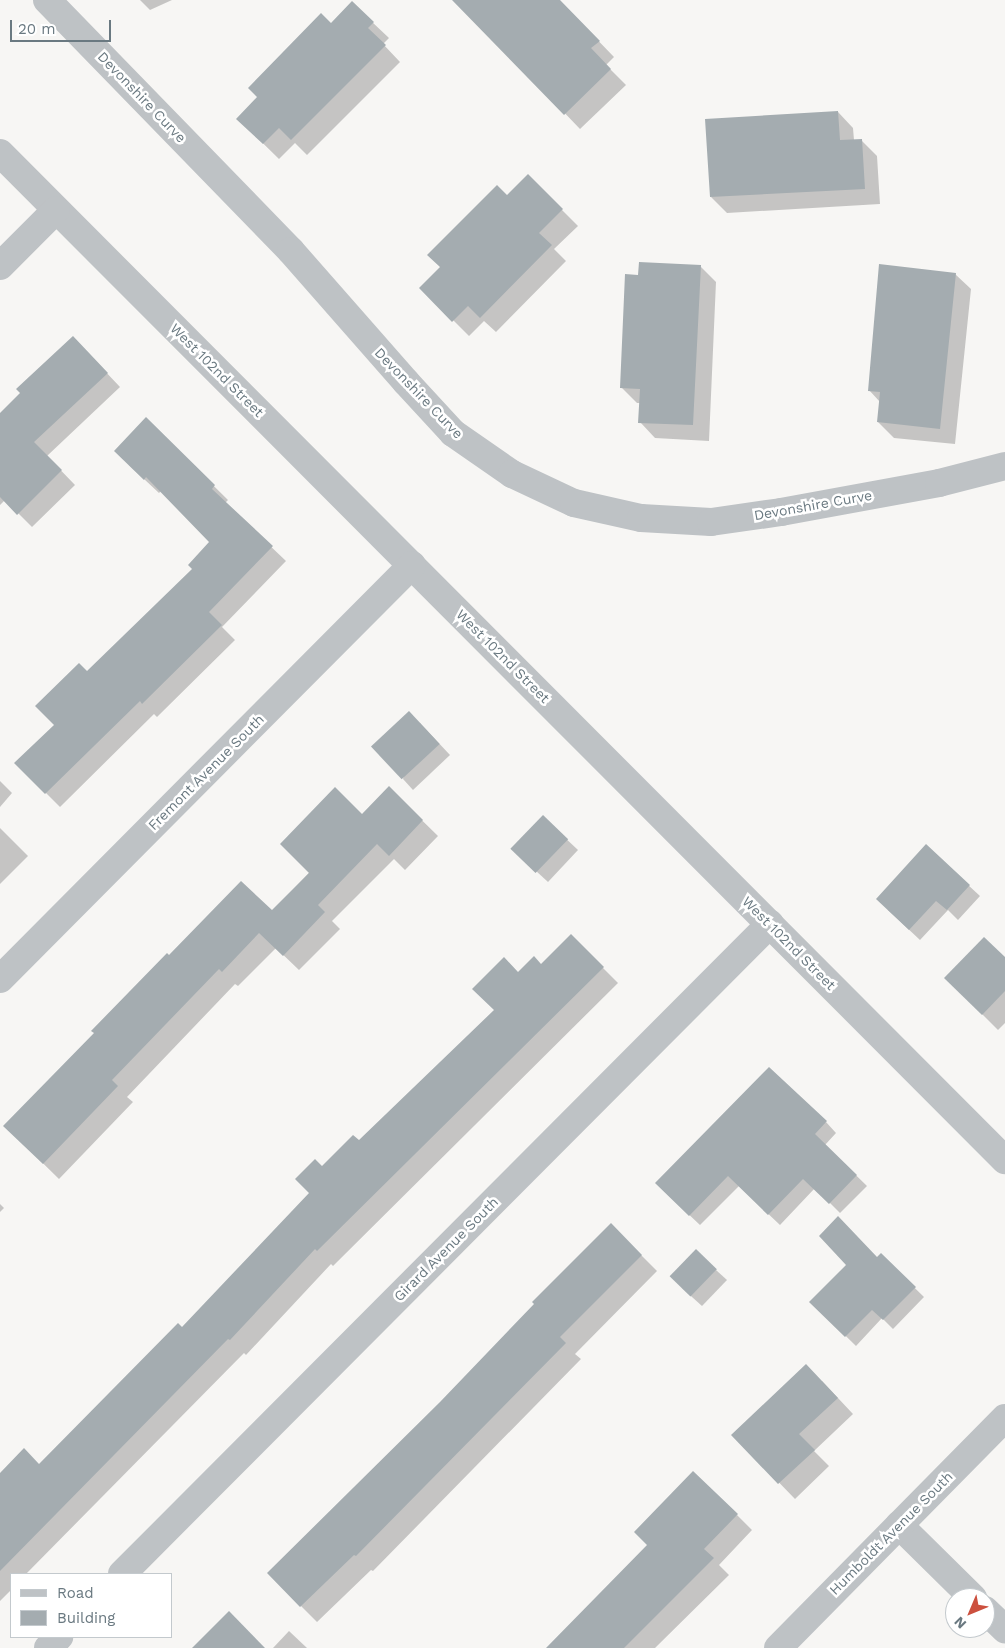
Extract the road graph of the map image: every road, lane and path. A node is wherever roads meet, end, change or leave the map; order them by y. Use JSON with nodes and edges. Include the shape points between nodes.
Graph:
{"nodes":[{"id":1,"x":47,"y":0,"type":"edge"},
{"id":2,"x":0,"y":153,"type":"edge"},
{"id":3,"x":56,"y":210,"type":"junction"},
{"id":4,"x":0,"y":266,"type":"edge"},
{"id":5,"x":1005,"y":466,"type":"edge"},
{"id":6,"x":412,"y":565,"type":"junction"},
{"id":7,"x":770,"y":924,"type":"junction"},
{"id":8,"x":0,"y":979,"type":"edge"},
{"id":9,"x":1005,"y":1160,"type":"edge"},
{"id":10,"x":1005,"y":1418,"type":"edge"},
{"id":11,"x":899,"y":1525,"type":"junction"},
{"id":12,"x":123,"y":1573,"type":"edge"},
{"id":13,"x":963,"y":1588,"type":"edge"},
{"id":14,"x":995,"y":1620,"type":"edge"},
{"id":15,"x":1005,"y":1629,"type":"edge"},
{"id":16,"x":58,"y":1638,"type":"edge"},
{"id":17,"x":48,"y":1648,"type":"edge"},
{"id":18,"x":778,"y":1648,"type":"edge"}],
"edges":[{"from":1,"to":5,"type":"street","name":"Devonshire Curve","via":[[291,251],[454,434],[512,474],[574,503],[641,518],[711,522],[939,483]]},
{"from":2,"to":3,"type":"street","name":"West 102nd Street"},
{"from":3,"to":4,"type":"street"},
{"from":3,"to":6,"type":"street","name":"West 102nd Street"},
{"from":6,"to":7,"type":"street","name":"West 102nd Street"},
{"from":6,"to":8,"type":"street","name":"Fremont Avenue South"},
{"from":7,"to":9,"type":"street","name":"West 102nd Street"},
{"from":7,"to":12,"type":"street","name":"Girard Avenue South"},
{"from":10,"to":11,"type":"street","name":"Humboldt Avenue South"},
{"from":11,"to":13,"type":"street"},
{"from":11,"to":18,"type":"street","name":"Humboldt Avenue South"},
{"from":14,"to":15,"type":"street"},
{"from":16,"to":17,"type":"street"}]}
